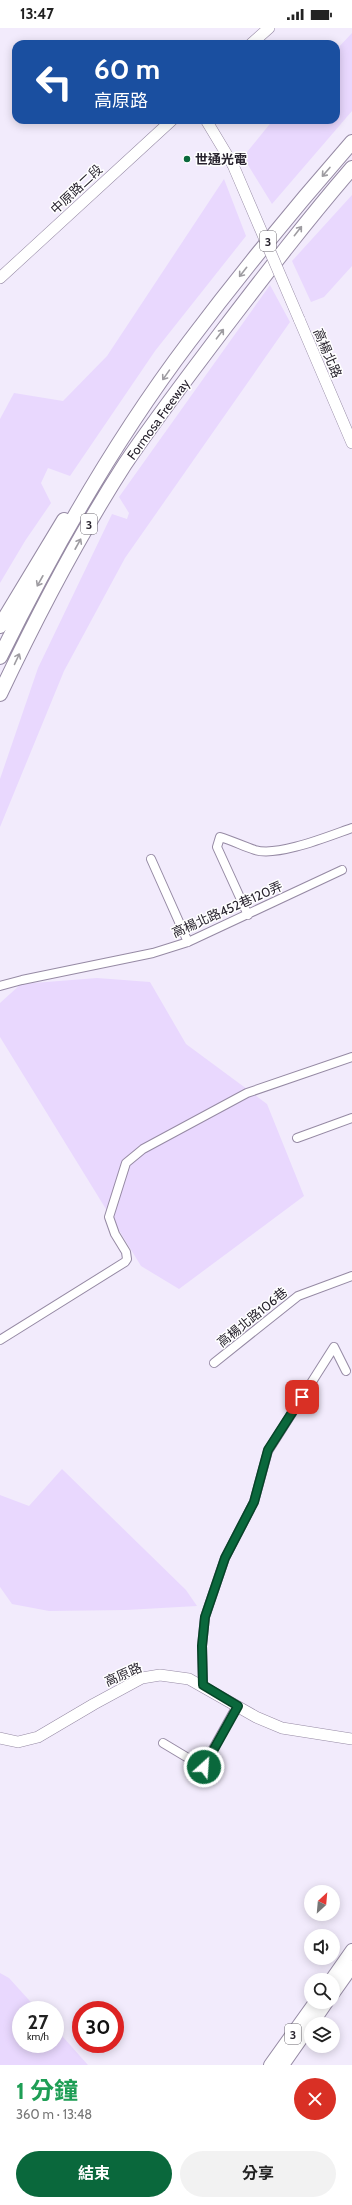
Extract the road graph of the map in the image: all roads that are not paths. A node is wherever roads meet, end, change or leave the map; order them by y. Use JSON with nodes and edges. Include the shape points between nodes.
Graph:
{"nodes":[{"id":1,"x":269,"y":28,"type":"edge"},
{"id":2,"x":256,"y":40,"type":"edge"},
{"id":3,"x":168,"y":124,"type":"edge"},
{"id":4,"x":208,"y":124,"type":"edge"},
{"id":5,"x":352,"y":142,"type":"edge"},
{"id":6,"x":352,"y":168,"type":"edge"},
{"id":7,"x":0,"y":278,"type":"edge"},
{"id":8,"x":142,"y":410,"type":"junction"},
{"id":9,"x":352,"y":443,"type":"edge"},
{"id":10,"x":0,"y":626,"type":"edge"},
{"id":11,"x":0,"y":657,"type":"edge"},
{"id":12,"x":0,"y":694,"type":"edge"},
{"id":13,"x":352,"y":828,"type":"edge"},
{"id":14,"x":152,"y":859,"type":"dead end"},
{"id":15,"x":342,"y":870,"type":"dead end"},
{"id":16,"x":248,"y":915,"type":"junction"},
{"id":17,"x":188,"y":942,"type":"junction"},
{"id":18,"x":0,"y":986,"type":"edge"},
{"id":19,"x":352,"y":1057,"type":"edge"},
{"id":20,"x":352,"y":1118,"type":"edge"},
{"id":21,"x":297,"y":1138,"type":"dead end"},
{"id":22,"x":352,"y":1276,"type":"edge"},
{"id":23,"x":0,"y":1340,"type":"edge"},
{"id":24,"x":214,"y":1363,"type":"dead end"},
{"id":25,"x":346,"y":1371,"type":"dead end"},
{"id":26,"x":203,"y":1685,"type":"junction"},
{"id":27,"x":238,"y":1706,"type":"junction"},
{"id":28,"x":0,"y":1738,"type":"edge"},
{"id":29,"x":352,"y":1739,"type":"edge"},
{"id":30,"x":163,"y":1743,"type":"dead end"},
{"id":31,"x":352,"y":1950,"type":"edge"},
{"id":32,"x":352,"y":1967,"type":"edge"},
{"id":33,"x":336,"y":1973,"type":"edge"},
{"id":34,"x":340,"y":1984,"type":"edge"},
{"id":35,"x":310,"y":2009,"type":"edge"},
{"id":36,"x":304,"y":2034,"type":"edge"},
{"id":37,"x":270,"y":2065,"type":"edge"},
{"id":38,"x":283,"y":2065,"type":"edge"}],
"edges":[{"from":1,"to":2,"type":"street"},
{"from":3,"to":7,"type":"street","name":"中原路二段"},
{"from":4,"to":9,"type":"street","name":"高楊北路","bridge":true,"via":[[233,165]]},
{"from":5,"to":8,"type":"highway","name":"Formosa Freeway","number":"3","one_way":true,"via":[[273,234],[188,343]]},
{"from":12,"to":6,"type":"highway","name":"Formosa Freeway","number":"3","one_way":true,"via":[[36,620],[125,464],[300,228]]},
{"from":8,"to":10,"type":"highway","via":[[60,525]]},
{"from":8,"to":11,"type":"highway","name":"Formosa Freeway","number":"3","one_way":true,"via":[[65,535]]},
{"from":13,"to":16,"type":"street","via":[[284,850],[256,851],[220,837],[217,847]]},
{"from":14,"to":17,"type":"street"},
{"from":15,"to":16,"type":"street","name":"高楊北路452巷120弄"},
{"from":16,"to":17,"type":"street","name":"高楊北路452巷120弄"},
{"from":17,"to":18,"type":"street","name":"高楊北路452巷120弄","via":[[152,953]]},
{"from":19,"to":23,"type":"street","via":[[247,1093],[143,1149],[126,1163],[109,1217],[115,1234],[126,1252],[125,1262]]},
{"from":20,"to":21,"type":"street"},
{"from":22,"to":24,"type":"street","name":"高楊北路106巷","via":[[298,1296]]},
{"from":25,"to":26,"type":"street","via":[[334,1347],[268,1450],[254,1502],[225,1558],[205,1617],[202,1646]]},
{"from":26,"to":27,"type":"street","name":"高原路"},
{"from":26,"to":28,"type":"street","name":"高原路","via":[[179,1676],[160,1675],[142,1678],[38,1737],[18,1742]]},
{"from":27,"to":29,"type":"street","name":"高原路","via":[[282,1728]]},
{"from":27,"to":30,"type":"street","via":[[204,1767]]},
{"from":31,"to":33,"type":"main road"},
{"from":32,"to":34,"type":"main road"},
{"from":35,"to":37,"type":"main road","number":"3"},
{"from":36,"to":38,"type":"main road","number":"3"}]}
